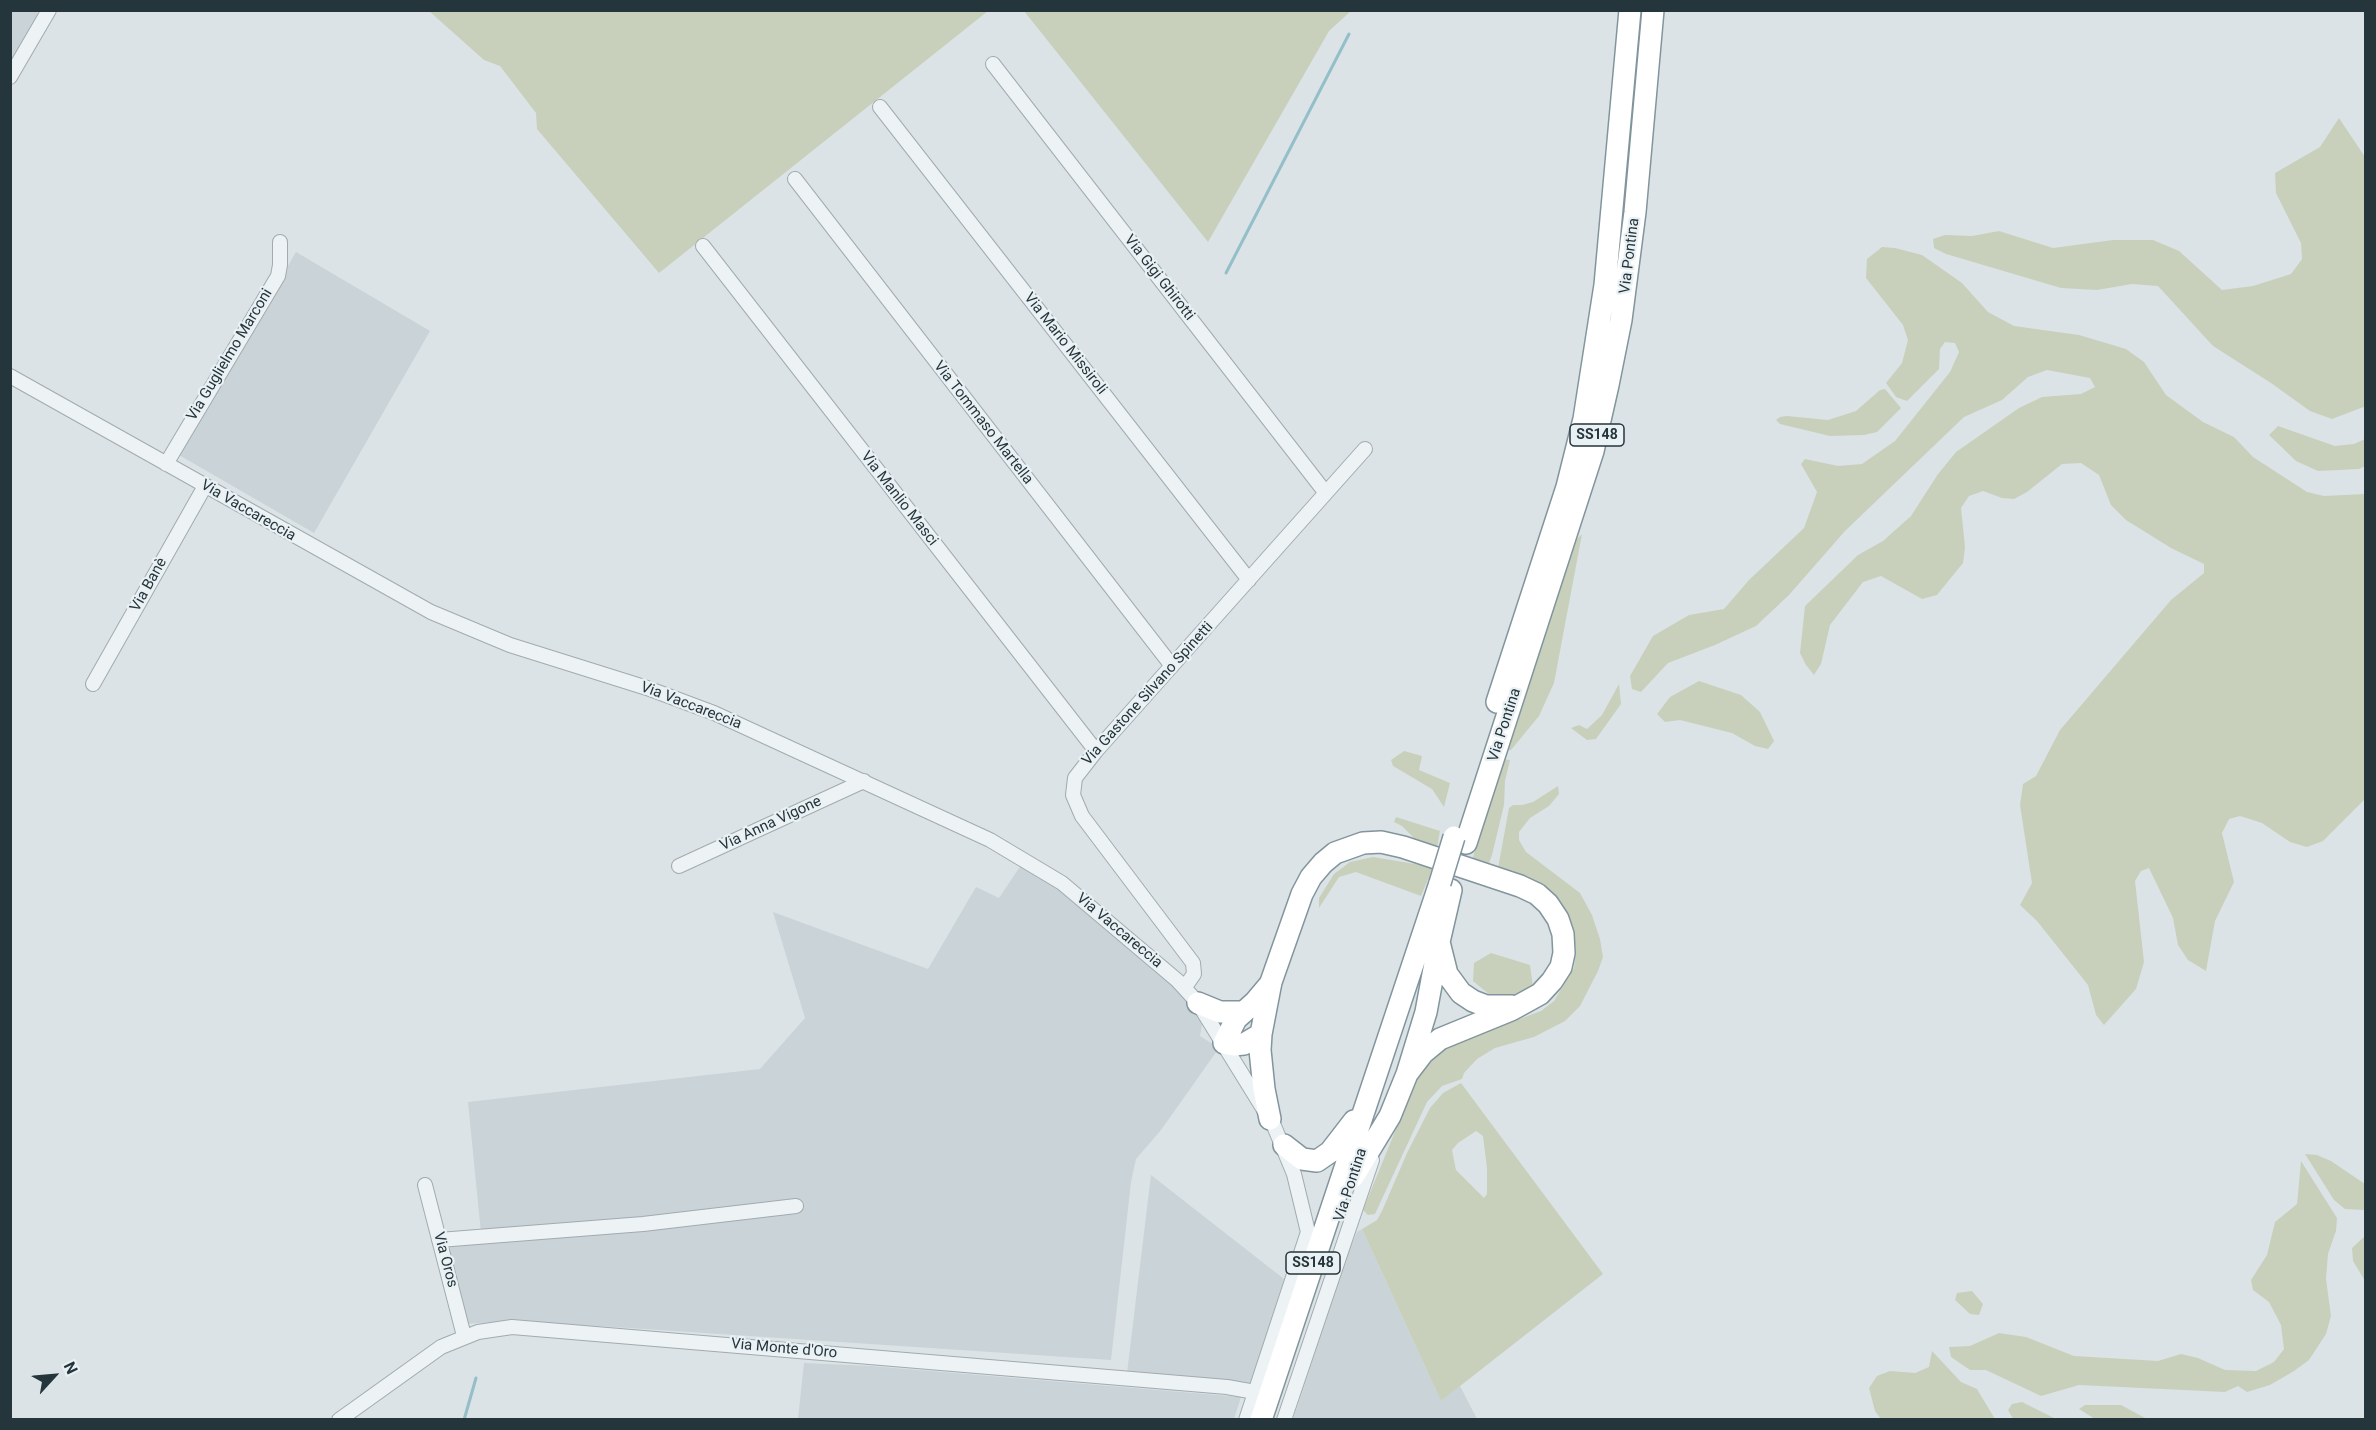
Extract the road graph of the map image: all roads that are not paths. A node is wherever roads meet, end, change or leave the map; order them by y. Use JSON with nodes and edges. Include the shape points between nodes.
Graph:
{"nodes":[{"id":1,"x":49,"y":10,"type":"edge"},
{"id":2,"x":1630,"y":10,"type":"edge"},
{"id":3,"x":1653,"y":10,"type":"edge"},
{"id":4,"x":993,"y":64,"type":"dead end"},
{"id":5,"x":10,"y":77,"type":"edge"},
{"id":6,"x":880,"y":108,"type":"dead end"},
{"id":7,"x":795,"y":179,"type":"dead end"},
{"id":8,"x":280,"y":242,"type":"dead end"},
{"id":9,"x":703,"y":246,"type":"dead end"},
{"id":10,"x":10,"y":376,"type":"edge"},
{"id":11,"x":1365,"y":449,"type":"dead end"},
{"id":12,"x":166,"y":464,"type":"junction"},
{"id":13,"x":205,"y":486,"type":"junction"},
{"id":14,"x":1325,"y":492,"type":"junction"},
{"id":15,"x":1249,"y":580,"type":"junction"},
{"id":16,"x":1172,"y":666,"type":"junction"},
{"id":17,"x":93,"y":684,"type":"dead end"},
{"id":18,"x":1096,"y":751,"type":"junction"},
{"id":19,"x":864,"y":781,"type":"junction"},
{"id":20,"x":1460,"y":840,"type":"junction"},
{"id":21,"x":680,"y":866,"type":"dead end"},
{"id":22,"x":1446,"y":884,"type":"junction"},
{"id":23,"x":1439,"y":942,"type":"junction"},
{"id":24,"x":1271,"y":982,"type":"junction"},
{"id":25,"x":1185,"y":987,"type":"junction"},
{"id":26,"x":1198,"y":1003,"type":"junction"},
{"id":27,"x":1524,"y":1004,"type":"junction"},
{"id":28,"x":1242,"y":1012,"type":"junction"},
{"id":29,"x":1261,"y":1034,"type":"junction"},
{"id":30,"x":1224,"y":1043,"type":"junction"},
{"id":31,"x":1407,"y":1074,"type":"junction"},
{"id":32,"x":1365,"y":1106,"type":"junction"},
{"id":33,"x":1390,"y":1116,"type":"junction"},
{"id":34,"x":1270,"y":1119,"type":"junction"},
{"id":35,"x":1284,"y":1145,"type":"junction"},
{"id":36,"x":1353,"y":1177,"type":"junction"},
{"id":37,"x":425,"y":1185,"type":"dead end"},
{"id":38,"x":796,"y":1206,"type":"dead end"},
{"id":39,"x":1308,"y":1232,"type":"junction"},
{"id":40,"x":439,"y":1240,"type":"junction"},
{"id":41,"x":464,"y":1336,"type":"junction"},
{"id":42,"x":1256,"y":1392,"type":"junction"},
{"id":43,"x":339,"y":1419,"type":"edge"},
{"id":44,"x":1246,"y":1419,"type":"edge"},
{"id":45,"x":1261,"y":1419,"type":"edge"},
{"id":46,"x":1273,"y":1419,"type":"edge"},
{"id":47,"x":1284,"y":1419,"type":"edge"}],
"edges":[{"from":1,"to":5,"type":"street"},
{"from":2,"to":20,"type":"highway","name":"Via Pontina","number":"SS148","via":[[1605,285],[1584,419]]},
{"from":3,"to":20,"type":"highway","name":"Via Pontina","number":"SS148","via":[[1621,320],[1593,452]]},
{"from":4,"to":14,"type":"street","name":"Via Gigi Ghirotti"},
{"from":6,"to":15,"type":"street","name":"Via Mario Missiroli"},
{"from":7,"to":16,"type":"street","name":"Via Tommaso Martella"},
{"from":8,"to":12,"type":"street","name":"Via Guglielmo Marconi","via":[[278,276]]},
{"from":9,"to":18,"type":"street","name":"Via Manlio Masci"},
{"from":10,"to":12,"type":"street","name":"Via Vaccareccia"},
{"from":11,"to":14,"type":"street","name":"Via Gastone Silvano Spinetti"},
{"from":12,"to":13,"type":"street","name":"Via Vaccareccia"},
{"from":13,"to":17,"type":"street","name":"Via Banè"},
{"from":13,"to":19,"type":"street","name":"Via Vaccareccia","via":[[439,616],[524,650],[686,702]]},
{"from":14,"to":15,"type":"street","name":"Via Gastone Silvano Spinetti"},
{"from":15,"to":16,"type":"street","name":"Via Gastone Silvano Spinetti"},
{"from":16,"to":18,"type":"street","name":"Via Gastone Silvano Spinetti"},
{"from":18,"to":25,"type":"street","name":"Via Gastone Silvano Spinetti","via":[[1075,778],[1076,803],[1194,963],[1194,975]]},
{"from":19,"to":21,"type":"street","name":"Via Anna Vigone"},
{"from":19,"to":25,"type":"street","name":"Via Vaccareccia","via":[[1032,863],[1071,890]]},
{"from":20,"to":22,"type":"highway","name":"Via Pontina","number":"SS148"},
{"from":22,"to":23,"type":"highway"},
{"from":22,"to":32,"type":"highway","name":"Via Pontina","number":"SS148"},
{"from":22,"to":36,"type":"highway","name":"Via Pontina","number":"SS148"},
{"from":23,"to":27,"type":"highway","via":[[1447,974],[1467,998],[1486,1006]]},
{"from":23,"to":31,"type":"highway","via":[[1426,1012]]},
{"from":24,"to":27,"type":"highway","via":[[1302,894],[1315,872],[1345,848],[1381,842],[1520,886],[1548,904],[1562,928],[1563,958],[1552,981]]},
{"from":24,"to":28,"type":"highway"},
{"from":24,"to":29,"type":"highway"},
{"from":25,"to":26,"type":"street","name":"Via Vaccareccia"},
{"from":26,"to":28,"type":"highway","via":[[1220,1012]]},
{"from":26,"to":30,"type":"street","name":"Via Vaccareccia"},
{"from":27,"to":31,"type":"highway","via":[[1440,1039]]},
{"from":28,"to":30,"type":"highway","via":[[1230,1026]]},
{"from":29,"to":30,"type":"highway","via":[[1244,1044]]},
{"from":29,"to":34,"type":"highway","via":[[1262,1075]]},
{"from":30,"to":34,"type":"street","name":"Via Vaccareccia"},
{"from":31,"to":33,"type":"highway"},
{"from":32,"to":35,"type":"highway","via":[[1321,1159],[1305,1160]]},
{"from":32,"to":39,"type":"highway","via":[[1333,1168]]},
{"from":32,"to":45,"type":"highway","name":"Via Pontina","number":"SS148"},
{"from":33,"to":36,"type":"highway"},
{"from":33,"to":47,"type":"street","name":"Via Pontina"},
{"from":34,"to":35,"type":"street","name":"Via Vaccareccia"},
{"from":35,"to":39,"type":"street","name":"Via Vaccareccia"},
{"from":36,"to":46,"type":"highway","name":"Via Pontina","number":"SS148"},
{"from":37,"to":40,"type":"street","name":"Via Oros"},
{"from":38,"to":40,"type":"street","via":[[644,1224]]},
{"from":39,"to":42,"type":"street"},
{"from":40,"to":41,"type":"street","name":"Via Oros"},
{"from":41,"to":42,"type":"street","name":"Via Monte d'Oro","via":[[492,1329],[533,1328]]},
{"from":41,"to":43,"type":"street","name":"Via Monte d'Oro","via":[[430,1354]]},
{"from":42,"to":44,"type":"street"}]}
